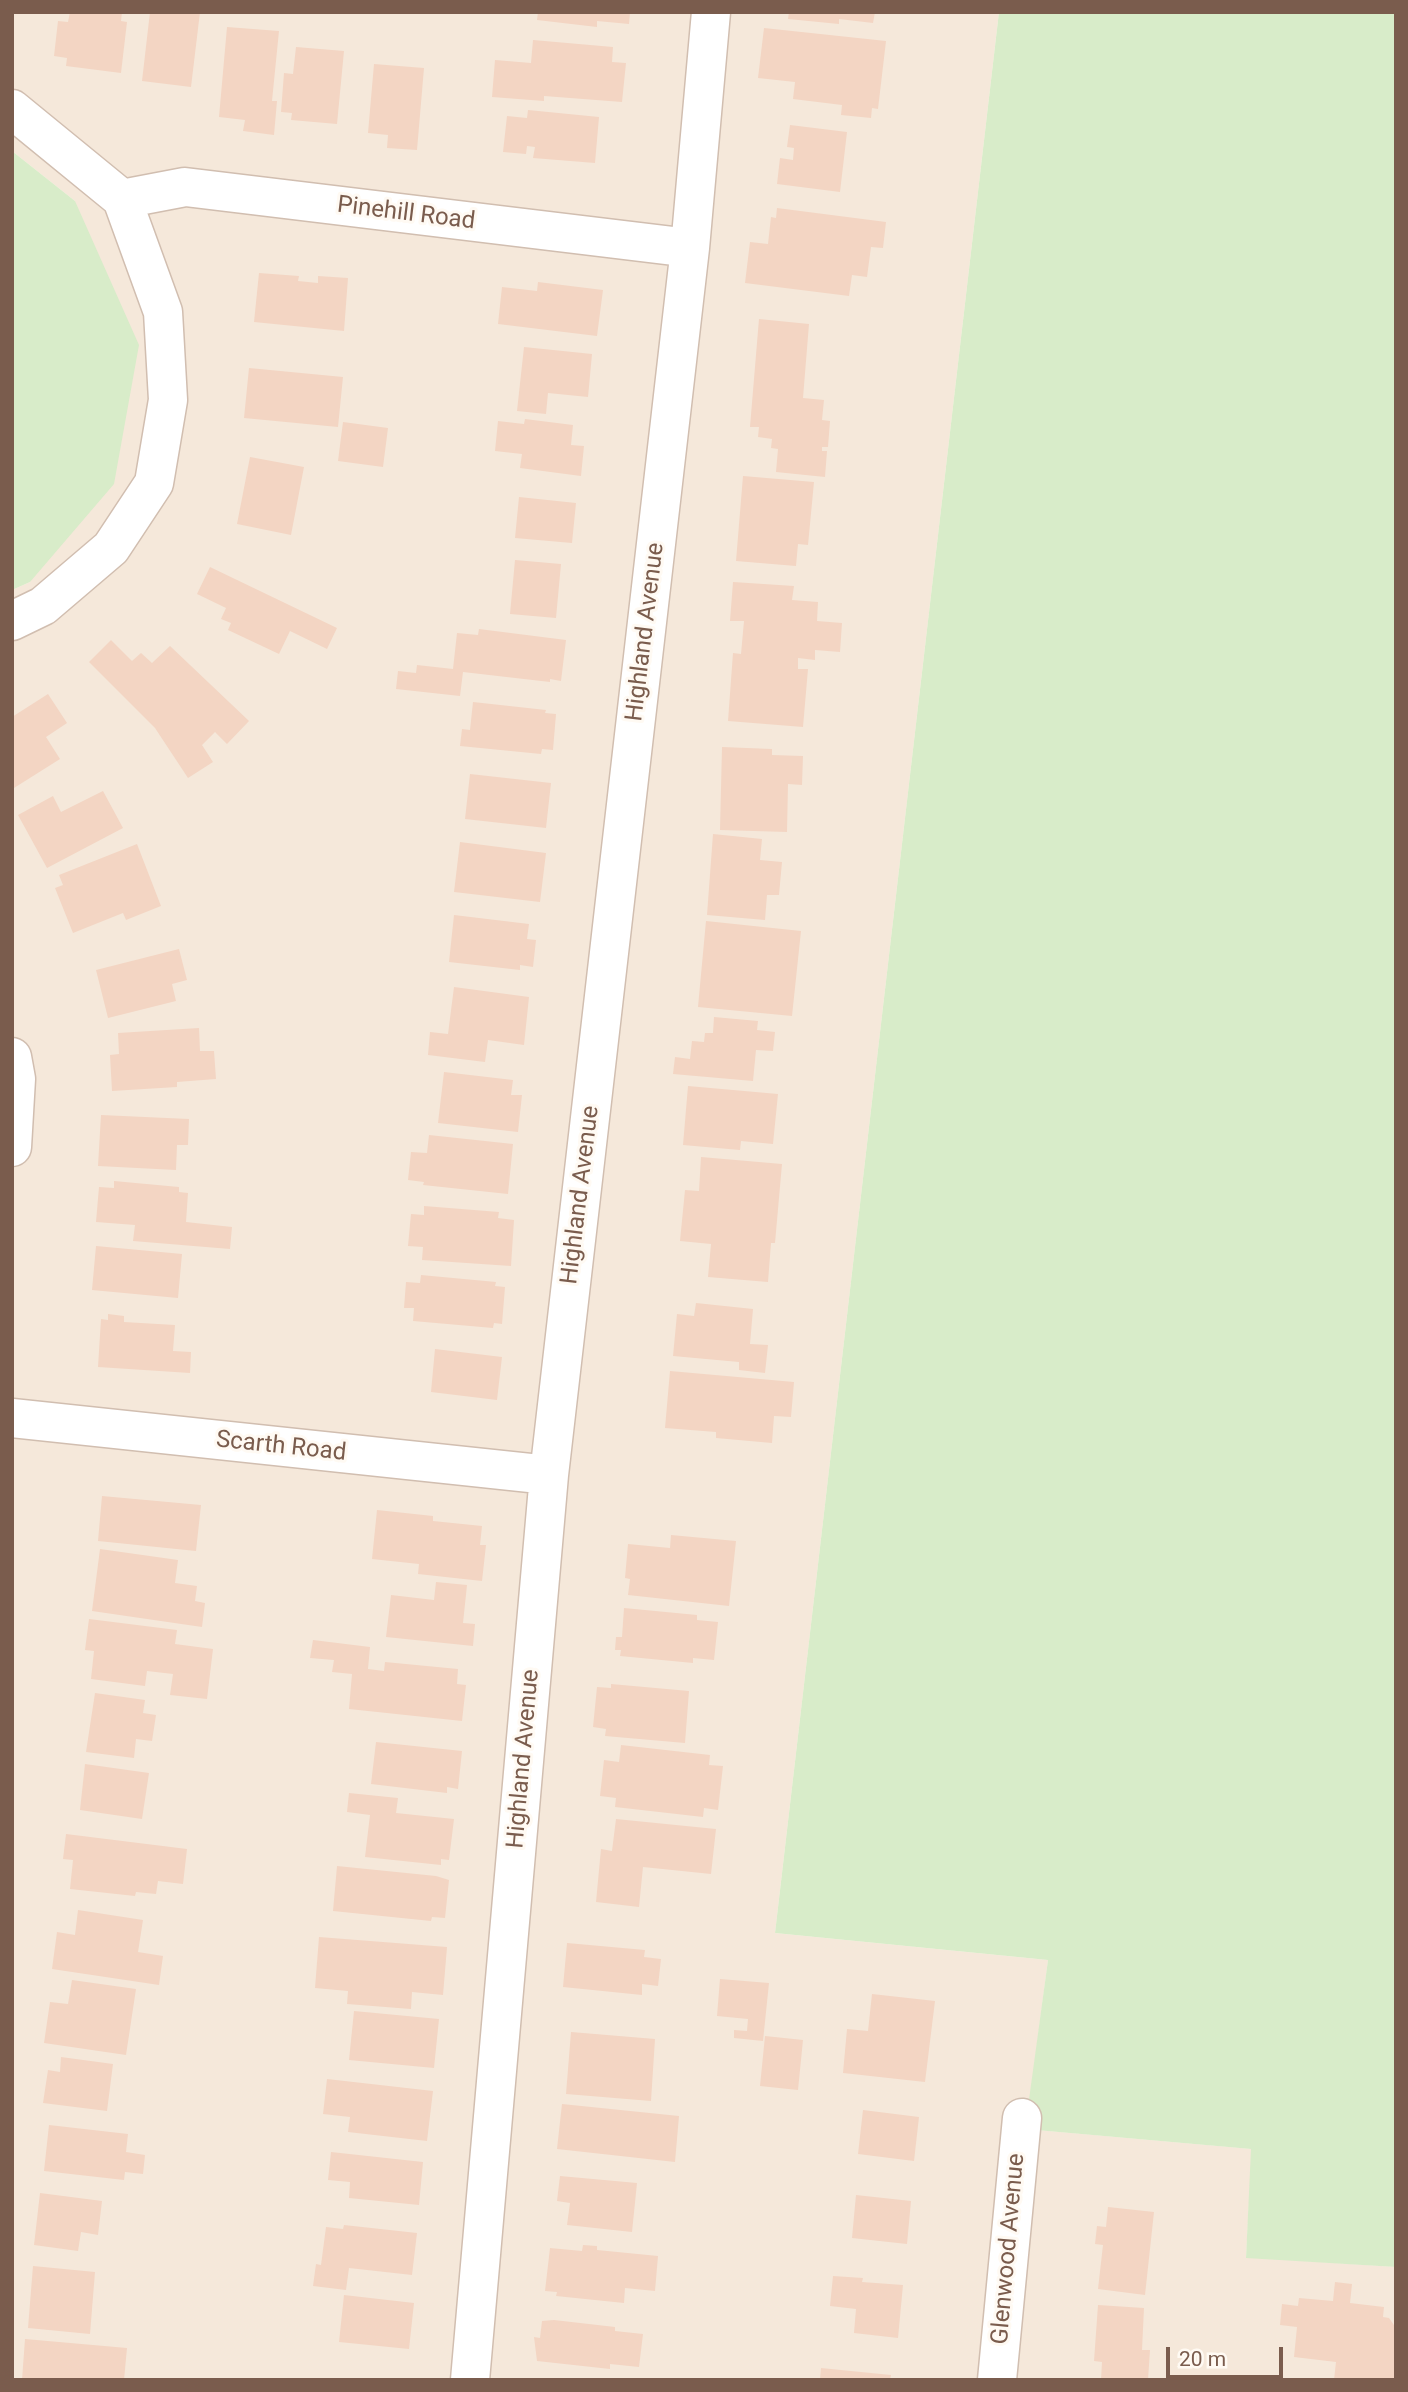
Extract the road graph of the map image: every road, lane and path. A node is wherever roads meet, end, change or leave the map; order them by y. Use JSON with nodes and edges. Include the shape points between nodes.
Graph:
{"nodes":[{"id":1,"x":711,"y":12,"type":"edge"},
{"id":2,"x":12,"y":109,"type":"edge"},
{"id":3,"x":122,"y":199,"type":"junction"},
{"id":4,"x":690,"y":248,"type":"junction"},
{"id":5,"x":12,"y":621,"type":"edge"},
{"id":6,"x":12,"y":1057,"type":"edge"},
{"id":7,"x":12,"y":1147,"type":"edge"},
{"id":8,"x":12,"y":1418,"type":"edge"},
{"id":9,"x":549,"y":1475,"type":"junction"},
{"id":10,"x":1021,"y":2118,"type":"dead end"},
{"id":11,"x":470,"y":2380,"type":"edge"},
{"id":12,"x":997,"y":2380,"type":"edge"}],
"edges":[{"from":1,"to":4,"type":"street","name":"Highland Avenue"},
{"from":2,"to":3,"type":"street"},
{"from":3,"to":4,"type":"street","name":"Pinehill Road","via":[[185,187]]},
{"from":3,"to":5,"type":"street","via":[[163,312],[168,400],[154,483],[111,548],[43,606]]},
{"from":4,"to":9,"type":"street","name":"Highland Avenue"},
{"from":6,"to":7,"type":"street","via":[[16,1079]]},
{"from":8,"to":9,"type":"street","name":"Scarth Road"},
{"from":9,"to":11,"type":"street","name":"Highland Avenue"},
{"from":10,"to":12,"type":"street","name":"Glenwood Avenue"}]}
